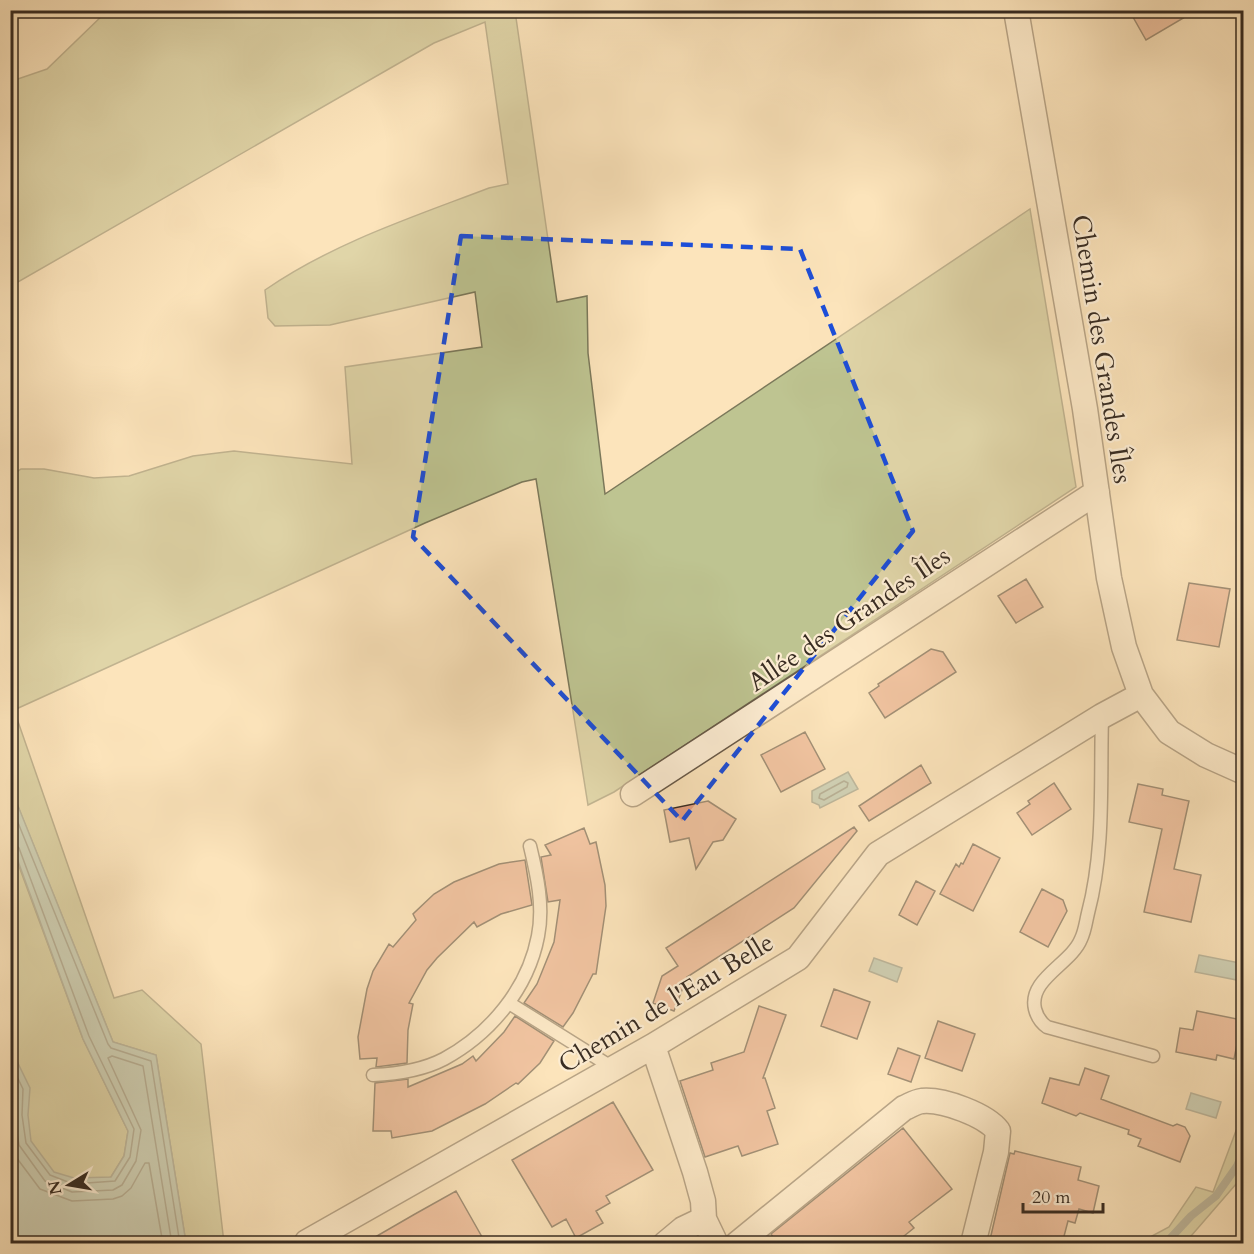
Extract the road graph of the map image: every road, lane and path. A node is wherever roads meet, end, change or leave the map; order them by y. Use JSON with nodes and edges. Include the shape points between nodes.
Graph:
{"nodes":[{"id":1,"x":1016,"y":10,"type":"edge"},
{"id":2,"x":1097,"y":492,"type":"junction"},
{"id":3,"x":1141,"y":695,"type":"junction"},
{"id":4,"x":1102,"y":716,"type":"junction"},
{"id":5,"x":1244,"y":772,"type":"edge"},
{"id":6,"x":633,"y":794,"type":"dead end"},
{"id":7,"x":530,"y":846,"type":"dead end"},
{"id":8,"x":508,"y":1003,"type":"junction"},
{"id":9,"x":653,"y":1046,"type":"junction"},
{"id":10,"x":1153,"y":1056,"type":"dead end"},
{"id":11,"x":613,"y":1068,"type":"junction"},
{"id":12,"x":373,"y":1075,"type":"dead end"},
{"id":13,"x":704,"y":1219,"type":"junction"},
{"id":14,"x":307,"y":1242,"type":"dead end"},
{"id":15,"x":665,"y":1244,"type":"edge"},
{"id":16,"x":716,"y":1244,"type":"edge"},
{"id":17,"x":737,"y":1244,"type":"edge"},
{"id":18,"x":973,"y":1244,"type":"edge"}],
"edges":[{"from":1,"to":2,"type":"street","name":"Chemin des Grandes Îles"},
{"from":2,"to":3,"type":"street","name":"Chemin des Grandes Îles","via":[[1116,617]]},
{"from":2,"to":6,"type":"street","name":"Allée des Grandes Îles"},
{"from":3,"to":4,"type":"street","name":"Chemin de l'Eau Belle"},
{"from":3,"to":5,"type":"street","name":"Chemin des Grandes Îles","via":[[1169,732]]},
{"from":4,"to":9,"type":"street","name":"Chemin de l'Eau Belle","via":[[878,854],[798,958]]},
{"from":4,"to":10,"type":"lane","via":[[1099,861],[1092,901],[1081,940],[1073,954],[1042,982],[1034,1005],[1041,1023],[1047,1027]]},
{"from":7,"to":8,"type":"lane","via":[[540,906],[538,937]]},
{"from":8,"to":11,"type":"lane"},
{"from":8,"to":12,"type":"lane","via":[[480,1034],[442,1060],[404,1072]]},
{"from":9,"to":11,"type":"street","name":"Chemin de l'Eau Belle"},
{"from":9,"to":13,"type":"street","via":[[695,1172]]},
{"from":11,"to":14,"type":"street","name":"Chemin de l'Eau Belle"},
{"from":13,"to":15,"type":"street"},
{"from":13,"to":16,"type":"street"},
{"from":17,"to":18,"type":"street","via":[[904,1108],[925,1101],[983,1117],[998,1131]]}]}
